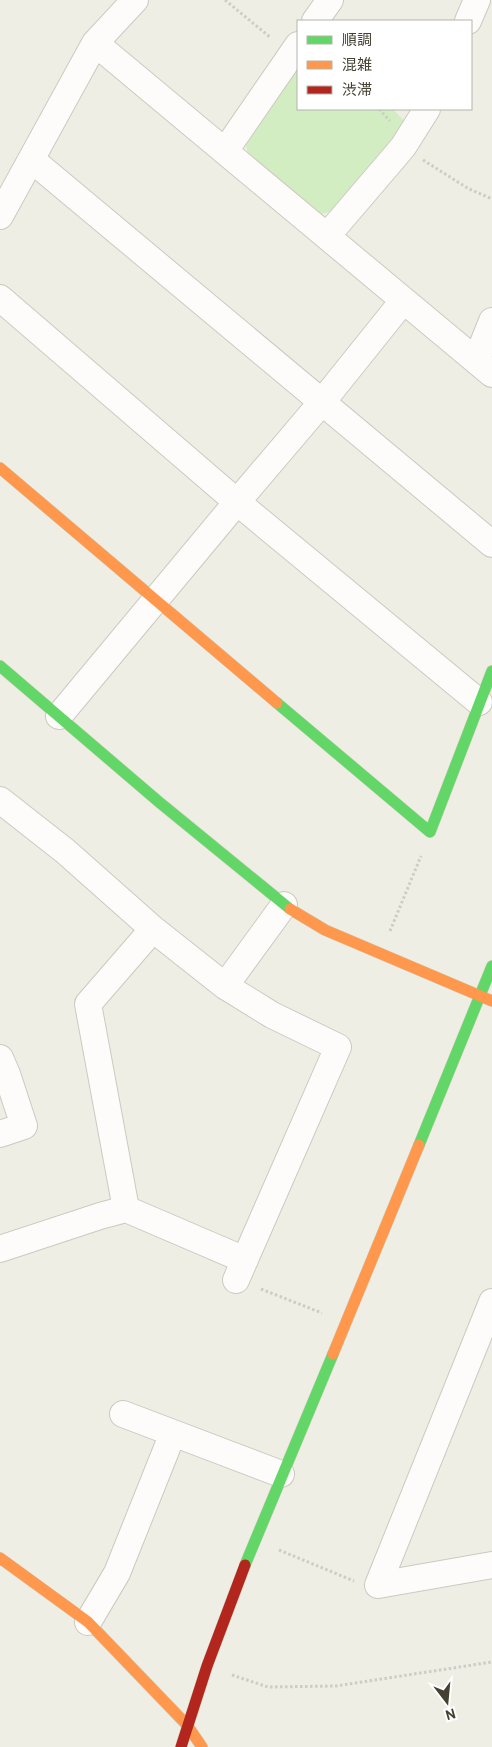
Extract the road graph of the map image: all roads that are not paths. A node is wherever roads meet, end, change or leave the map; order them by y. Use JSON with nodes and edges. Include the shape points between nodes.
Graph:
{"nodes":[{"id":1,"x":135,"y":0,"type":"edge"},
{"id":2,"x":330,"y":0,"type":"edge"},
{"id":3,"x":477,"y":0,"type":"edge"},
{"id":4,"x":316,"y":20,"type":"edge"},
{"id":5,"x":468,"y":20,"type":"edge"},
{"id":6,"x":95,"y":43,"type":"junction"},
{"id":7,"x":295,"y":50,"type":"edge"},
{"id":8,"x":426,"y":110,"type":"edge"},
{"id":9,"x":225,"y":151,"type":"junction"},
{"id":10,"x":32,"y":160,"type":"junction"},
{"id":11,"x":0,"y":216,"type":"edge"},
{"id":12,"x":327,"y":236,"type":"junction"},
{"id":13,"x":0,"y":298,"type":"edge"},
{"id":14,"x":403,"y":301,"type":"junction"},
{"id":15,"x":492,"y":321,"type":"edge"},
{"id":16,"x":484,"y":368,"type":"edge"},
{"id":17,"x":322,"y":402,"type":"junction"},
{"id":18,"x":0,"y":468,"type":"edge"},
{"id":19,"x":237,"y":502,"type":"junction"},
{"id":20,"x":492,"y":544,"type":"edge"},
{"id":21,"x":155,"y":601,"type":"junction"},
{"id":22,"x":0,"y":666,"type":"edge"},
{"id":23,"x":492,"y":671,"type":"edge"},
{"id":24,"x":479,"y":702,"type":"junction"},
{"id":25,"x":59,"y":716,"type":"junction"},
{"id":26,"x":0,"y":800,"type":"edge"},
{"id":27,"x":284,"y":905,"type":"junction"},
{"id":28,"x":153,"y":929,"type":"junction"},
{"id":29,"x":492,"y":966,"type":"edge"},
{"id":30,"x":225,"y":986,"type":"junction"},
{"id":31,"x":479,"y":996,"type":"junction"},
{"id":32,"x":492,"y":1002,"type":"edge"},
{"id":33,"x":0,"y":1058,"type":"edge"},
{"id":34,"x":0,"y":1134,"type":"edge"},
{"id":35,"x":126,"y":1210,"type":"junction"},
{"id":36,"x":0,"y":1249,"type":"edge"},
{"id":37,"x":492,"y":1302,"type":"edge"},
{"id":38,"x":123,"y":1414,"type":"dead end"},
{"id":39,"x":173,"y":1433,"type":"junction"},
{"id":40,"x":281,"y":1474,"type":"junction"},
{"id":41,"x":0,"y":1558,"type":"edge"},
{"id":42,"x":492,"y":1565,"type":"edge"},
{"id":43,"x":88,"y":1622,"type":"junction"},
{"id":44,"x":188,"y":1725,"type":"junction"},
{"id":45,"x":180,"y":1747,"type":"edge"},
{"id":46,"x":202,"y":1747,"type":"edge"}],
"edges":[{"from":1,"to":6,"type":"street"},
{"from":2,"to":4,"type":"street"},
{"from":3,"to":5,"type":"street"},
{"from":6,"to":9,"type":"street"},
{"from":6,"to":10,"type":"street"},
{"from":7,"to":9,"type":"street"},
{"from":8,"to":12,"type":"street","via":[[403,147]]},
{"from":9,"to":12,"type":"street"},
{"from":10,"to":11,"type":"street"},
{"from":10,"to":17,"type":"street"},
{"from":12,"to":14,"type":"street"},
{"from":13,"to":19,"type":"street"},
{"from":14,"to":16,"type":"street"},
{"from":14,"to":17,"type":"street"},
{"from":15,"to":16,"type":"street"},
{"from":17,"to":19,"type":"street"},
{"from":17,"to":20,"type":"street"},
{"from":18,"to":21,"type":"street"},
{"from":19,"to":21,"type":"street"},
{"from":19,"to":24,"type":"street"},
{"from":21,"to":24,"type":"street","via":[[430,832]]},
{"from":21,"to":25,"type":"street"},
{"from":22,"to":25,"type":"street"},
{"from":23,"to":24,"type":"street"},
{"from":25,"to":27,"type":"street"},
{"from":26,"to":28,"type":"street","via":[[65,851]]},
{"from":27,"to":30,"type":"street"},
{"from":27,"to":31,"type":"street","via":[[325,930]]},
{"from":28,"to":30,"type":"street"},
{"from":28,"to":35,"type":"street","via":[[88,1004]]},
{"from":29,"to":31,"type":"street"},
{"from":30,"to":35,"type":"street","via":[[272,1015],[338,1047],[240,1270]]},
{"from":31,"to":32,"type":"street"},
{"from":31,"to":40,"type":"street"},
{"from":33,"to":34,"type":"street","via":[[24,1126]]},
{"from":35,"to":36,"type":"street"},
{"from":37,"to":42,"type":"street","via":[[378,1585]]},
{"from":38,"to":39,"type":"street"},
{"from":39,"to":40,"type":"street"},
{"from":39,"to":43,"type":"street","via":[[117,1573]]},
{"from":40,"to":44,"type":"street","via":[[207,1666]]},
{"from":41,"to":43,"type":"street"},
{"from":43,"to":44,"type":"street"},
{"from":44,"to":45,"type":"street"},
{"from":44,"to":46,"type":"street"}]}
